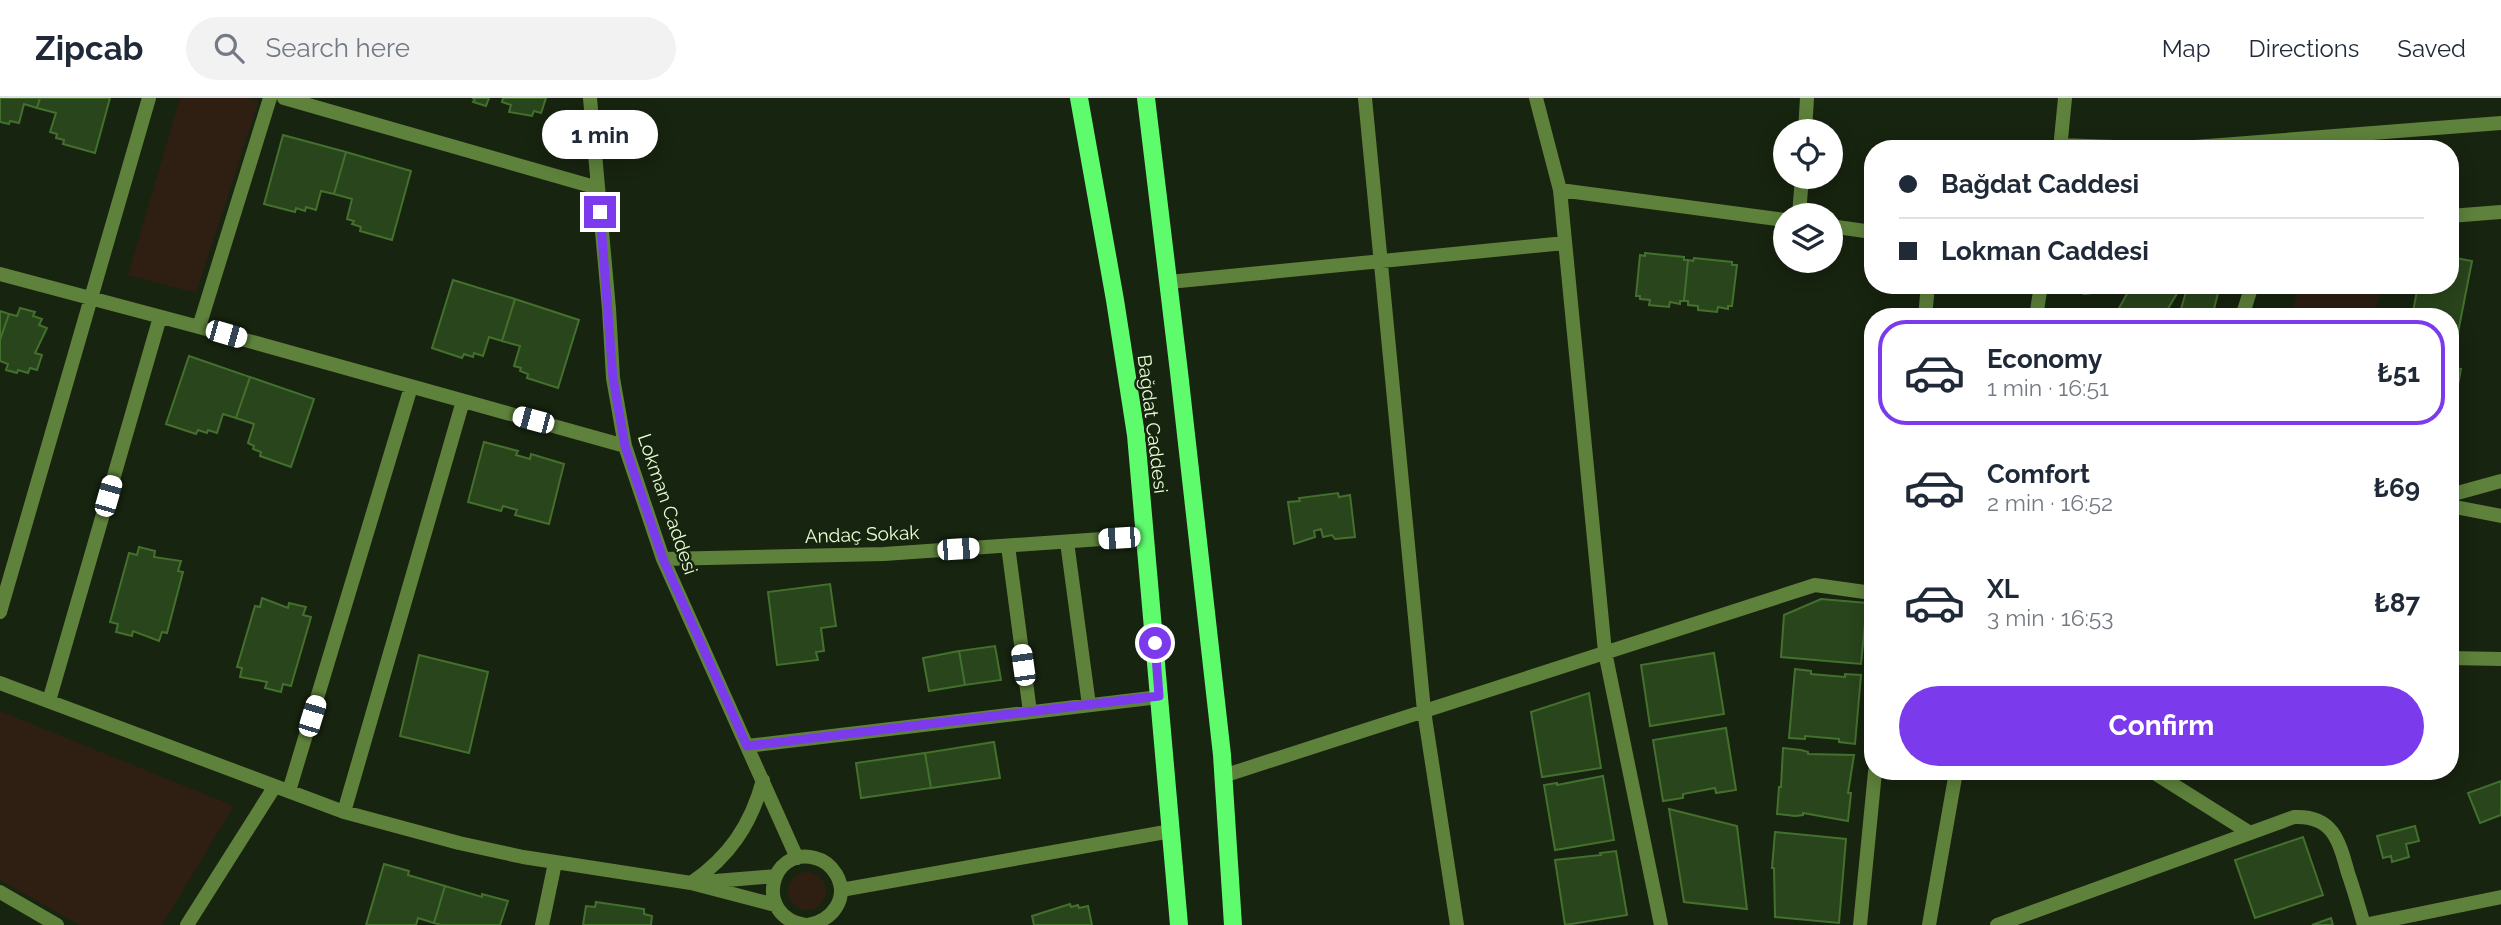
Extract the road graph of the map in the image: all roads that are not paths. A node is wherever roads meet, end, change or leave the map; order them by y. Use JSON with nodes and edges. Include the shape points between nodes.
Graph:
{"nodes":[{"id":1,"x":149,"y":98,"type":"edge"},
{"id":2,"x":270,"y":98,"type":"edge"},
{"id":3,"x":284,"y":98,"type":"edge"},
{"id":4,"x":590,"y":98,"type":"edge"},
{"id":5,"x":1079,"y":98,"type":"edge"},
{"id":6,"x":1146,"y":98,"type":"edge"},
{"id":7,"x":1364,"y":98,"type":"edge"},
{"id":8,"x":1536,"y":98,"type":"edge"},
{"id":9,"x":1807,"y":98,"type":"edge"},
{"id":10,"x":2065,"y":98,"type":"edge"},
{"id":11,"x":318,"y":103,"type":"edge"},
{"id":12,"x":1806,"y":119,"type":"edge"},
{"id":13,"x":2501,"y":123,"type":"edge"},
{"id":14,"x":2061,"y":140,"type":"edge"},
{"id":15,"x":2284,"y":140,"type":"edge"},
{"id":16,"x":598,"y":188,"type":"junction"},
{"id":17,"x":1560,"y":190,"type":"junction"},
{"id":18,"x":2501,"y":212,"type":"edge"},
{"id":19,"x":2459,"y":215,"type":"edge"},
{"id":20,"x":1773,"y":218,"type":"edge"},
{"id":21,"x":1843,"y":228,"type":"edge"},
{"id":22,"x":1864,"y":231,"type":"edge"},
{"id":23,"x":1565,"y":243,"type":"junction"},
{"id":24,"x":1379,"y":261,"type":"junction"},
{"id":25,"x":0,"y":274,"type":"edge"},
{"id":26,"x":1169,"y":282,"type":"junction"},
{"id":27,"x":92,"y":299,"type":"junction"},
{"id":28,"x":160,"y":317,"type":"junction"},
{"id":29,"x":199,"y":327,"type":"junction"},
{"id":30,"x":411,"y":387,"type":"junction"},
{"id":31,"x":463,"y":401,"type":"junction"},
{"id":32,"x":625,"y":446,"type":"junction"},
{"id":33,"x":2501,"y":481,"type":"edge"},
{"id":34,"x":2459,"y":493,"type":"edge"},
{"id":35,"x":2459,"y":508,"type":"edge"},
{"id":36,"x":2501,"y":516,"type":"edge"},
{"id":37,"x":1145,"y":536,"type":"junction"},
{"id":38,"x":1067,"y":541,"type":"junction"},
{"id":39,"x":1008,"y":545,"type":"junction"},
{"id":40,"x":663,"y":559,"type":"junction"},
{"id":41,"x":1864,"y":592,"type":"edge"},
{"id":42,"x":0,"y":612,"type":"edge"},
{"id":43,"x":1605,"y":652,"type":"junction"},
{"id":44,"x":2459,"y":658,"type":"edge"},
{"id":45,"x":2501,"y":659,"type":"edge"},
{"id":46,"x":0,"y":683,"type":"edge"},
{"id":47,"x":1159,"y":696,"type":"junction"},
{"id":48,"x":49,"y":701,"type":"junction"},
{"id":49,"x":1089,"y":705,"type":"junction"},
{"id":50,"x":1424,"y":711,"type":"junction"},
{"id":51,"x":1030,"y":712,"type":"junction"},
{"id":52,"x":747,"y":746,"type":"junction"},
{"id":53,"x":1223,"y":776,"type":"junction"},
{"id":54,"x":763,"y":780,"type":"junction"},
{"id":55,"x":1874,"y":780,"type":"edge"},
{"id":56,"x":1955,"y":780,"type":"edge"},
{"id":57,"x":2166,"y":780,"type":"edge"},
{"id":58,"x":282,"y":789,"type":"junction"},
{"id":59,"x":344,"y":812,"type":"junction"},
{"id":60,"x":1171,"y":831,"type":"junction"},
{"id":61,"x":2250,"y":833,"type":"junction"},
{"id":62,"x":797,"y":858,"type":"junction"},
{"id":63,"x":555,"y":863,"type":"junction"},
{"id":64,"x":776,"y":876,"type":"junction"},
{"id":65,"x":691,"y":883,"type":"junction"},
{"id":66,"x":841,"y":890,"type":"junction"},
{"id":67,"x":0,"y":892,"type":"edge"},
{"id":68,"x":2501,"y":897,"type":"edge"},
{"id":69,"x":775,"y":905,"type":"junction"},
{"id":70,"x":191,"y":924,"type":"edge"},
{"id":71,"x":57,"y":925,"type":"edge"},
{"id":72,"x":542,"y":925,"type":"edge"},
{"id":73,"x":806,"y":925,"type":"edge"},
{"id":74,"x":1180,"y":925,"type":"edge"},
{"id":75,"x":1233,"y":925,"type":"edge"},
{"id":76,"x":1457,"y":925,"type":"edge"},
{"id":77,"x":1661,"y":925,"type":"edge"},
{"id":78,"x":1860,"y":925,"type":"edge"},
{"id":79,"x":1929,"y":925,"type":"edge"},
{"id":80,"x":1997,"y":925,"type":"edge"},
{"id":81,"x":2364,"y":925,"type":"edge"}],
"edges":[{"from":1,"to":27,"type":"street"},
{"from":2,"to":29,"type":"street"},
{"from":3,"to":11,"type":"street"},
{"from":4,"to":16,"type":"street","name":"Lokman Caddesi"},
{"from":5,"to":37,"type":"main road","name":"Bağdat Caddesi","via":[[1136,435]]},
{"from":6,"to":26,"type":"main road","name":"Bağdat Caddesi"},
{"from":7,"to":24,"type":"street"},
{"from":8,"to":17,"type":"street"},
{"from":9,"to":12,"type":"street"},
{"from":10,"to":14,"type":"street"},
{"from":11,"to":16,"type":"street"},
{"from":13,"to":15,"type":"street"},
{"from":16,"to":32,"type":"street","name":"Lokman Caddesi","via":[[613,378]]},
{"from":17,"to":20,"type":"street"},
{"from":17,"to":23,"type":"street"},
{"from":18,"to":19,"type":"street"},
{"from":21,"to":22,"type":"street"},
{"from":23,"to":24,"type":"street"},
{"from":23,"to":43,"type":"street"},
{"from":24,"to":26,"type":"street"},
{"from":24,"to":50,"type":"street"},
{"from":25,"to":27,"type":"street"},
{"from":26,"to":53,"type":"main road","name":"Bağdat Caddesi"},
{"from":27,"to":28,"type":"street"},
{"from":27,"to":42,"type":"street"},
{"from":28,"to":29,"type":"street"},
{"from":28,"to":48,"type":"street"},
{"from":29,"to":30,"type":"street"},
{"from":30,"to":31,"type":"street"},
{"from":30,"to":58,"type":"street"},
{"from":31,"to":32,"type":"street"},
{"from":31,"to":59,"type":"street"},
{"from":32,"to":40,"type":"street","name":"Lokman Caddesi"},
{"from":33,"to":34,"type":"street"},
{"from":35,"to":36,"type":"street"},
{"from":37,"to":38,"type":"street","name":"Andaç Sokak"},
{"from":37,"to":47,"type":"main road","name":"Bağdat Caddesi"},
{"from":38,"to":39,"type":"street","name":"Andaç Sokak"},
{"from":38,"to":49,"type":"street"},
{"from":39,"to":40,"type":"street","name":"Andaç Sokak","via":[[884,554]]},
{"from":39,"to":51,"type":"street"},
{"from":40,"to":52,"type":"street","name":"Lokman Caddesi"},
{"from":41,"to":43,"type":"street","via":[[1815,585]]},
{"from":43,"to":50,"type":"street"},
{"from":43,"to":77,"type":"street"},
{"from":44,"to":45,"type":"street"},
{"from":46,"to":48,"type":"street"},
{"from":47,"to":49,"type":"street"},
{"from":47,"to":60,"type":"main road","name":"Bağdat Caddesi"},
{"from":48,"to":58,"type":"street"},
{"from":49,"to":51,"type":"street"},
{"from":50,"to":53,"type":"street"},
{"from":50,"to":76,"type":"street"},
{"from":51,"to":52,"type":"street"},
{"from":52,"to":54,"type":"street","name":"Lokman Caddesi"},
{"from":53,"to":75,"type":"main road","name":"Bağdat Caddesi"},
{"from":54,"to":62,"type":"street","name":"Lokman Caddesi"},
{"from":54,"to":65,"type":"street","via":[[741,835],[719,862]]},
{"from":55,"to":78,"type":"street"},
{"from":56,"to":79,"type":"street"},
{"from":57,"to":61,"type":"street"},
{"from":58,"to":59,"type":"street"},
{"from":58,"to":70,"type":"street"},
{"from":59,"to":63,"type":"street"},
{"from":60,"to":66,"type":"street"},
{"from":60,"to":74,"type":"main road","name":"Bağdat Caddesi"},
{"from":61,"to":80,"type":"street"},
{"from":61,"to":81,"type":"street","via":[[2294,817],[2311,818],[2327,826],[2339,841]]},
{"from":62,"to":64,"type":"street"},
{"from":62,"to":66,"type":"street","via":[[826,862]]},
{"from":63,"to":65,"type":"street"},
{"from":63,"to":72,"type":"street"},
{"from":64,"to":65,"type":"street"},
{"from":64,"to":69,"type":"street"},
{"from":65,"to":69,"type":"street"},
{"from":66,"to":73,"type":"street","via":[[833,914]]},
{"from":67,"to":71,"type":"street"},
{"from":68,"to":81,"type":"street"},
{"from":69,"to":73,"type":"street","via":[[788,919]]}]}
